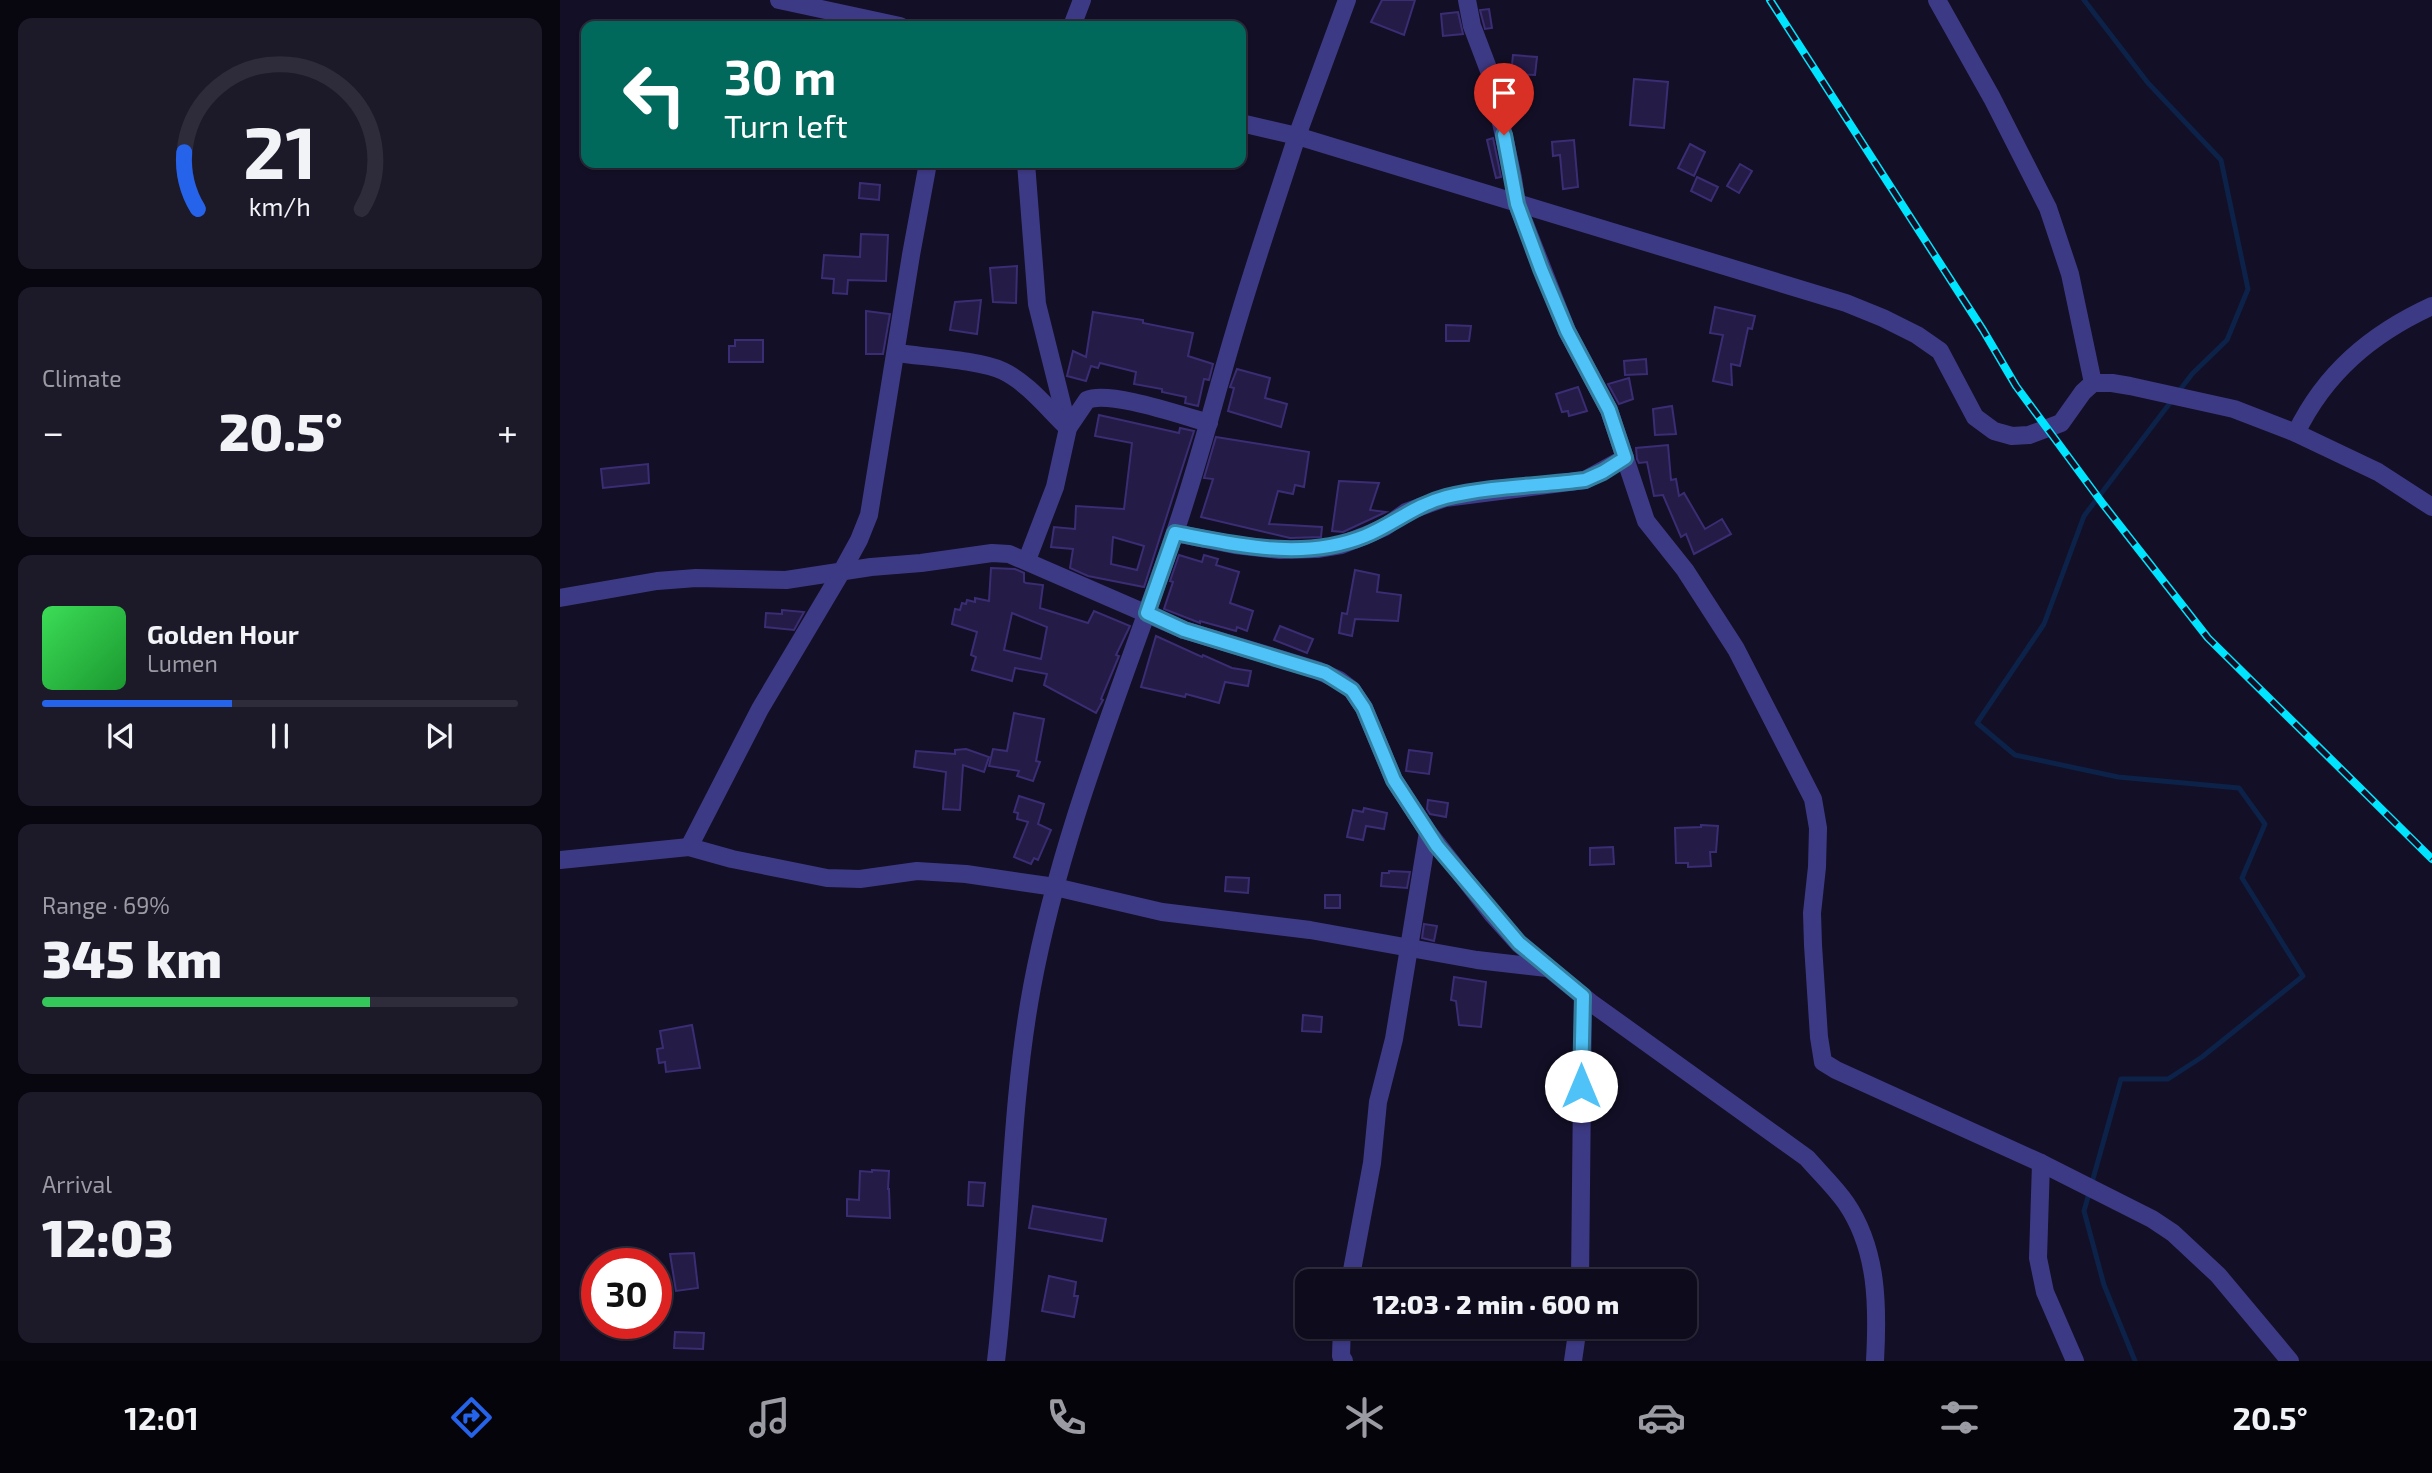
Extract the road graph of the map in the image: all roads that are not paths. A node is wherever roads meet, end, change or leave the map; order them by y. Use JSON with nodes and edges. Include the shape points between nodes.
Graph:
{"nodes":[{"id":1,"x":779,"y":0,"type":"edge"},
{"id":2,"x":1082,"y":0,"type":"edge"},
{"id":3,"x":1347,"y":0,"type":"edge"},
{"id":4,"x":1467,"y":0,"type":"edge"},
{"id":5,"x":1937,"y":0,"type":"edge"},
{"id":6,"x":877,"y":21,"type":"edge"},
{"id":7,"x":1074,"y":21,"type":"edge"},
{"id":8,"x":1246,"y":123,"type":"edge"},
{"id":9,"x":1297,"y":136,"type":"junction"},
{"id":10,"x":927,"y":168,"type":"edge"},
{"id":11,"x":1026,"y":168,"type":"edge"},
{"id":12,"x":1517,"y":204,"type":"junction"},
{"id":13,"x":2432,"y":306,"type":"edge"},
{"id":14,"x":897,"y":352,"type":"junction"},
{"id":15,"x":2093,"y":383,"type":"junction"},
{"id":16,"x":1209,"y":423,"type":"junction"},
{"id":17,"x":1068,"y":428,"type":"junction"},
{"id":18,"x":2296,"y":433,"type":"junction"},
{"id":19,"x":1625,"y":458,"type":"junction"},
{"id":20,"x":2432,"y":507,"type":"edge"},
{"id":21,"x":1175,"y":533,"type":"junction"},
{"id":22,"x":1027,"y":560,"type":"junction"},
{"id":23,"x":842,"y":571,"type":"junction"},
{"id":24,"x":560,"y":598,"type":"edge"},
{"id":25,"x":1147,"y":613,"type":"junction"},
{"id":26,"x":1427,"y":832,"type":"junction"},
{"id":27,"x":689,"y":847,"type":"junction"},
{"id":28,"x":560,"y":860,"type":"edge"},
{"id":29,"x":1055,"y":887,"type":"junction"},
{"id":30,"x":1407,"y":948,"type":"junction"},
{"id":31,"x":1547,"y":968,"type":"junction"},
{"id":32,"x":1583,"y":996,"type":"junction"},
{"id":33,"x":2040,"y":1163,"type":"junction"},
{"id":34,"x":1352,"y":1269,"type":"edge"},
{"id":35,"x":1580,"y":1269,"type":"edge"},
{"id":36,"x":1342,"y":1339,"type":"edge"},
{"id":37,"x":1576,"y":1339,"type":"edge"},
{"id":38,"x":996,"y":1361,"type":"edge"},
{"id":39,"x":1344,"y":1361,"type":"edge"},
{"id":40,"x":1573,"y":1361,"type":"edge"},
{"id":41,"x":1875,"y":1361,"type":"edge"},
{"id":42,"x":2075,"y":1361,"type":"edge"},
{"id":43,"x":2290,"y":1361,"type":"edge"}],
"edges":[{"from":1,"to":6,"type":"street"},
{"from":2,"to":7,"type":"street"},
{"from":3,"to":9,"type":"street"},
{"from":4,"to":12,"type":"street","via":[[1491,76]]},
{"from":5,"to":15,"type":"street","via":[[2048,208],[2070,274]]},
{"from":8,"to":9,"type":"street"},
{"from":9,"to":12,"type":"street"},
{"from":9,"to":16,"type":"street"},
{"from":10,"to":14,"type":"street"},
{"from":11,"to":17,"type":"street","via":[[1037,304]]},
{"from":12,"to":15,"type":"street","via":[[1883,317],[1940,351],[1975,416],[1994,431],[2029,435],[2061,423]]},
{"from":12,"to":19,"type":"street","via":[[1567,331],[1609,410]]},
{"from":13,"to":18,"type":"street","via":[[2379,335],[2345,363],[2308,408]]},
{"from":14,"to":17,"type":"street","via":[[1002,370]]},
{"from":14,"to":23,"type":"street","via":[[869,515]]},
{"from":15,"to":18,"type":"street","via":[[2130,386],[2234,410]]},
{"from":16,"to":17,"type":"street","via":[[1100,397],[1083,404]]},
{"from":16,"to":21,"type":"street"},
{"from":17,"to":22,"type":"street","via":[[1055,487]]},
{"from":18,"to":20,"type":"street","via":[[2378,472]]},
{"from":19,"to":21,"type":"street","via":[[1585,480],[1445,498],[1406,512],[1364,536],[1317,549],[1235,545]]},
{"from":19,"to":33,"type":"street","via":[[1646,521],[1737,649],[1813,799],[1818,828],[1813,945],[1823,1062]]},
{"from":21,"to":25,"type":"street"},
{"from":22,"to":23,"type":"street","via":[[992,553]]},
{"from":22,"to":25,"type":"street"},
{"from":23,"to":24,"type":"street","via":[[786,580],[657,581]]},
{"from":23,"to":27,"type":"street","via":[[760,709]]},
{"from":25,"to":26,"type":"street","via":[[1184,630],[1325,673],[1352,690],[1394,780]]},
{"from":25,"to":29,"type":"street","via":[[1082,793]]},
{"from":26,"to":30,"type":"street"},
{"from":26,"to":31,"type":"street","via":[[1492,914]]},
{"from":27,"to":28,"type":"street"},
{"from":27,"to":29,"type":"street","via":[[827,878],[860,879],[917,871]]},
{"from":29,"to":30,"type":"street","via":[[1162,912],[1310,930]]},
{"from":29,"to":38,"type":"street","via":[[1032,988],[1015,1111]]},
{"from":30,"to":31,"type":"street"},
{"from":30,"to":34,"type":"street"},
{"from":31,"to":32,"type":"street"},
{"from":32,"to":35,"type":"street"},
{"from":32,"to":41,"type":"street","via":[[1807,1158],[1837,1191],[1860,1229],[1870,1259],[1877,1320]]},
{"from":33,"to":42,"type":"street","via":[[2038,1258],[2045,1292]]},
{"from":33,"to":43,"type":"street","via":[[2173,1233],[2238,1296]]},
{"from":36,"to":39,"type":"street"},
{"from":37,"to":40,"type":"street"}]}
